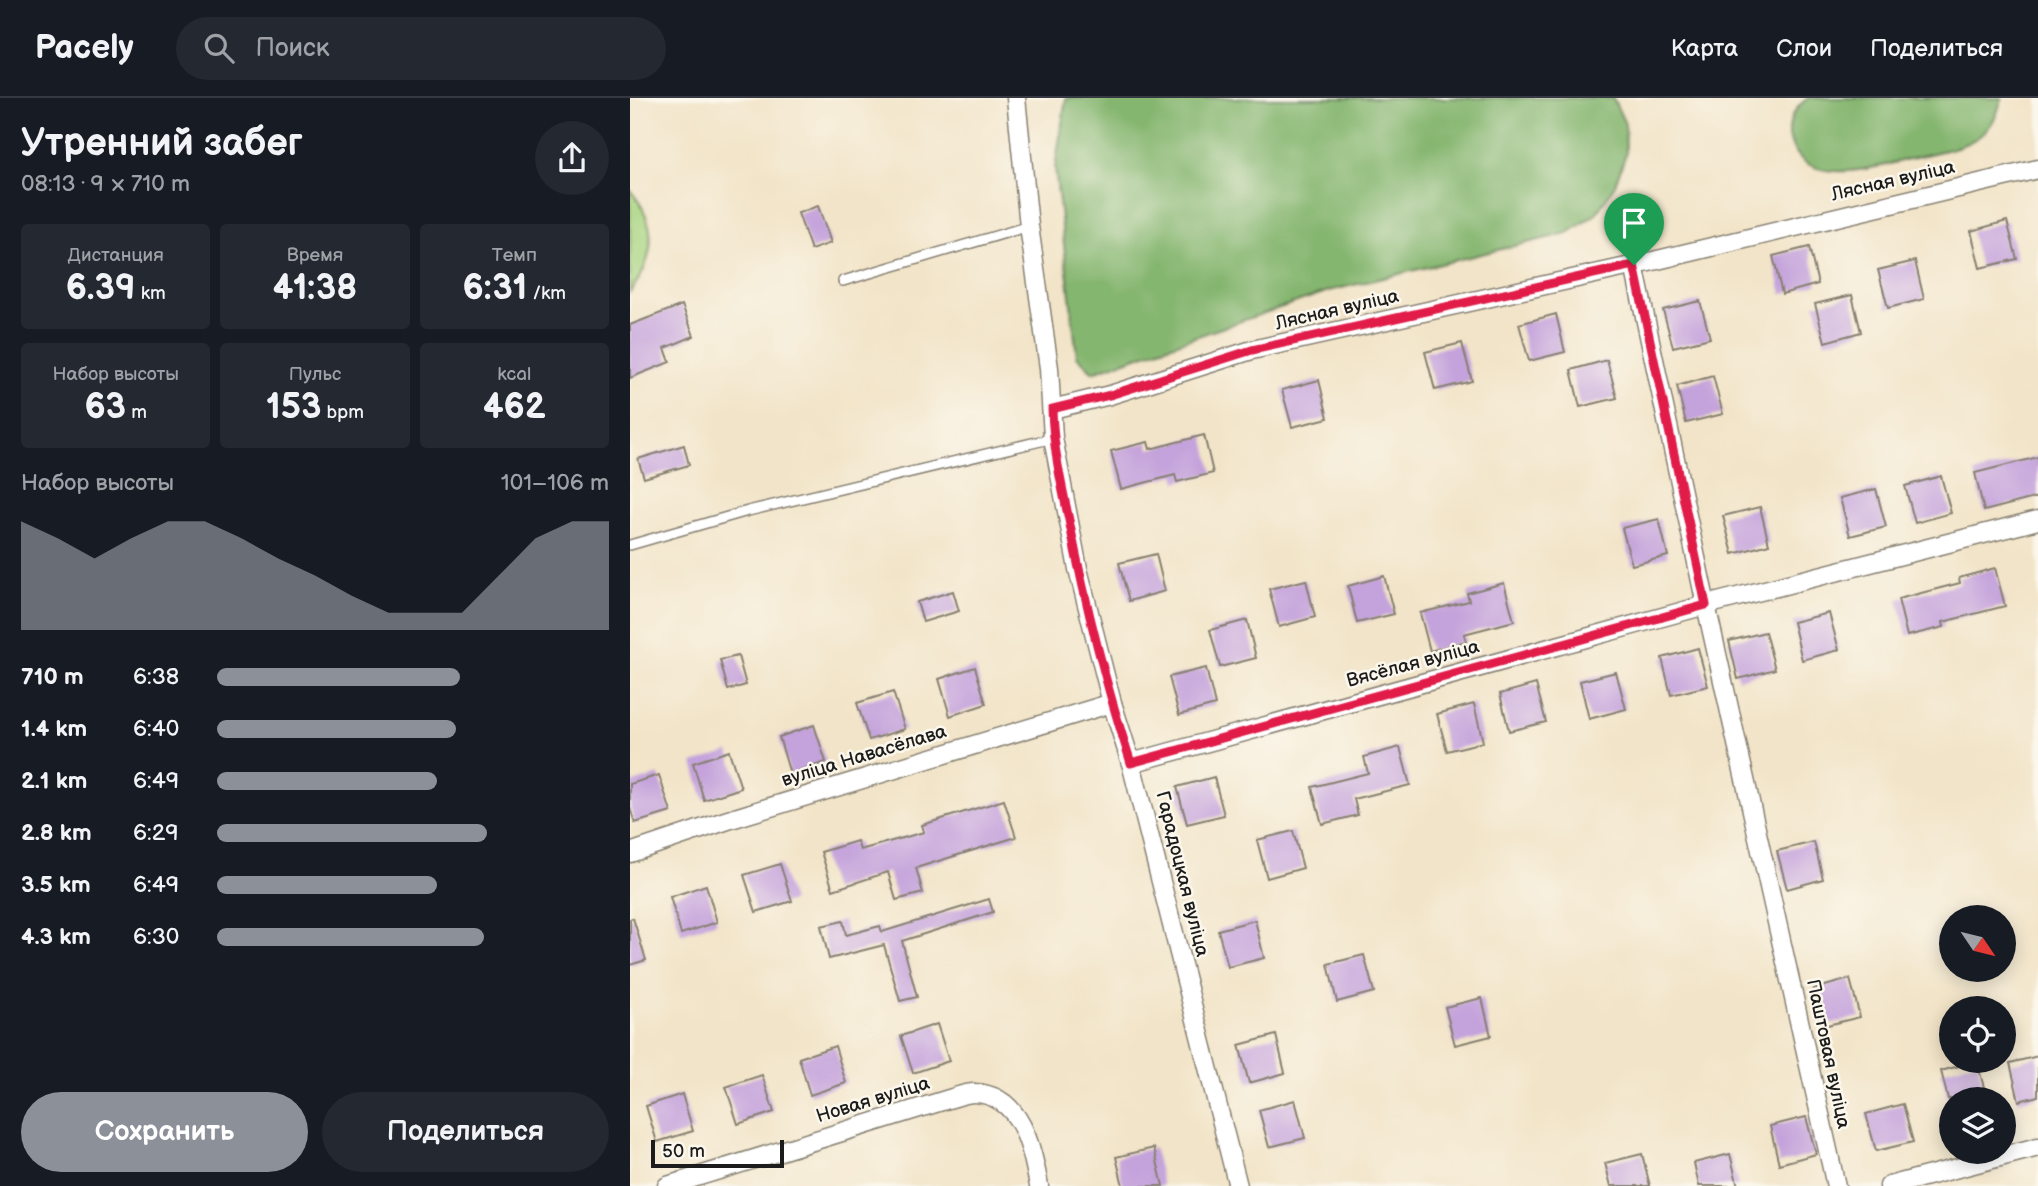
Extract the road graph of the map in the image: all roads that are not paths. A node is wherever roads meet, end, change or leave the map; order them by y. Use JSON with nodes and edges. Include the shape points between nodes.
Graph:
{"nodes":[{"id":1,"x":1016,"y":98,"type":"edge"},
{"id":2,"x":2038,"y":169,"type":"edge"},
{"id":3,"x":1028,"y":226,"type":"junction"},
{"id":4,"x":1634,"y":265,"type":"junction"},
{"id":5,"x":843,"y":281,"type":"dead end"},
{"id":6,"x":1052,"y":409,"type":"junction"},
{"id":7,"x":1053,"y":438,"type":"junction"},
{"id":8,"x":2038,"y":520,"type":"edge"},
{"id":9,"x":630,"y":545,"type":"edge"},
{"id":10,"x":1706,"y":605,"type":"junction"},
{"id":11,"x":1112,"y":703,"type":"junction"},
{"id":12,"x":1131,"y":763,"type":"junction"},
{"id":13,"x":630,"y":853,"type":"edge"},
{"id":14,"x":2038,"y":1147,"type":"edge"},
{"id":15,"x":667,"y":1186,"type":"edge"},
{"id":16,"x":1039,"y":1186,"type":"edge"},
{"id":17,"x":1238,"y":1186,"type":"edge"},
{"id":18,"x":1836,"y":1186,"type":"edge"},
{"id":19,"x":1889,"y":1186,"type":"edge"}],
"edges":[{"from":1,"to":3,"type":"street","name":"Гарадоцкая вуліца"},
{"from":2,"to":4,"type":"street","name":"Лясная вуліца"},
{"from":3,"to":5,"type":"lane"},
{"from":3,"to":6,"type":"street","name":"Гарадоцкая вуліца"},
{"from":4,"to":6,"type":"street","name":"Лясная вуліца","via":[[1252,350]]},
{"from":4,"to":10,"type":"street"},
{"from":6,"to":7,"type":"street","name":"Гарадоцкая вуліца"},
{"from":7,"to":9,"type":"lane","via":[[748,511]]},
{"from":7,"to":11,"type":"street","name":"Гарадоцкая вуліца"},
{"from":8,"to":10,"type":"street","name":"Вясёлая вуліца"},
{"from":10,"to":12,"type":"street","name":"Вясёлая вуліца"},
{"from":10,"to":18,"type":"street","name":"Паштовая вуліца"},
{"from":11,"to":12,"type":"street","name":"Гарадоцкая вуліца"},
{"from":11,"to":13,"type":"street","name":"вуліца Навасёлава"},
{"from":12,"to":17,"type":"street","name":"Гарадоцкая вуліца"},
{"from":14,"to":19,"type":"street"},
{"from":15,"to":16,"type":"street","name":"Новая вуліца","via":[[974,1093],[1005,1104],[1018,1119],[1027,1135]]}]}
